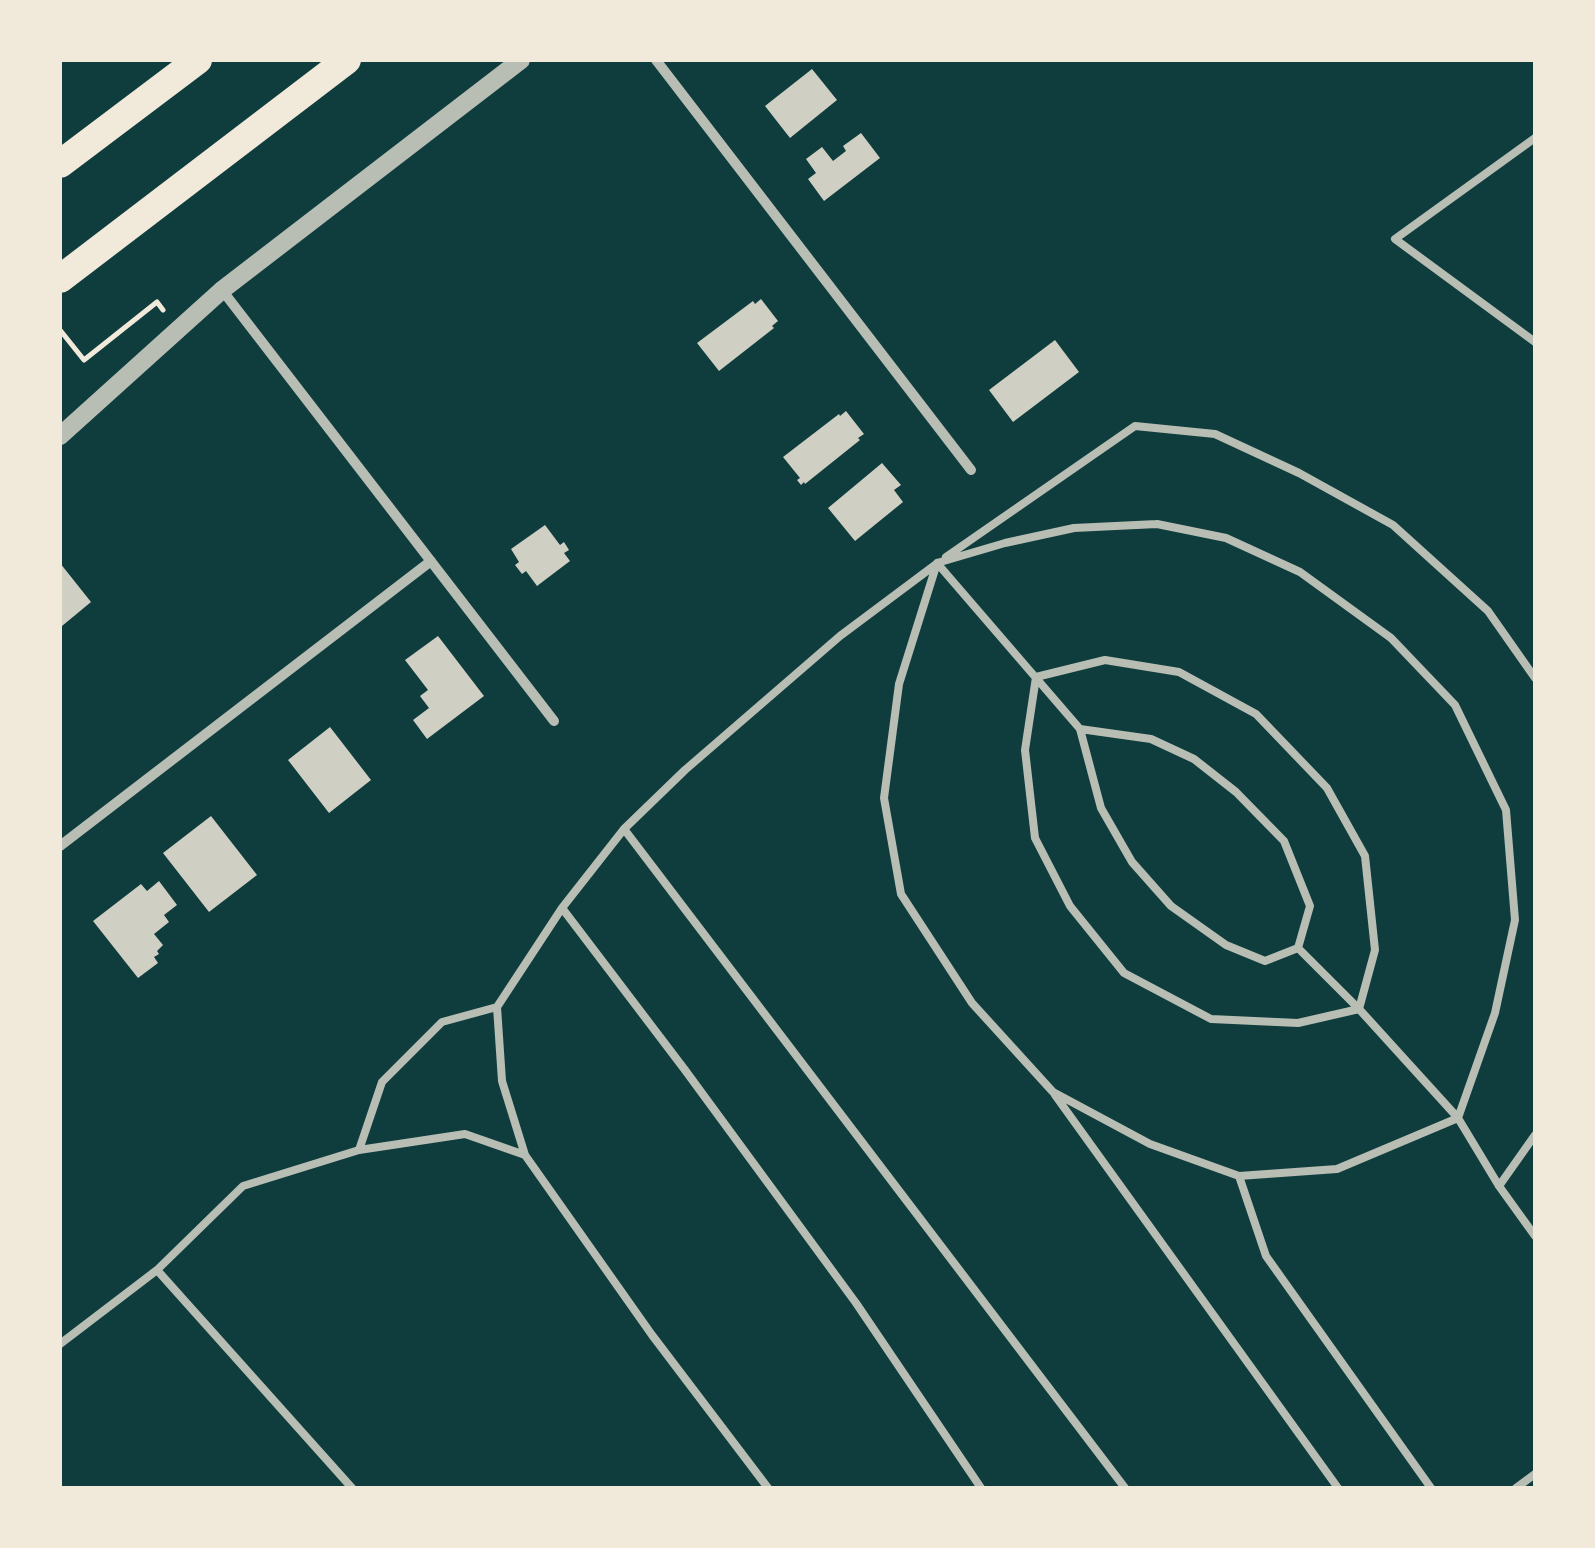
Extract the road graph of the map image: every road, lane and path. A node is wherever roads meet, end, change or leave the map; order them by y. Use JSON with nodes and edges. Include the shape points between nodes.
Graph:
{"nodes":[{"id":1,"x":198,"y":60,"type":"edge"},
{"id":2,"x":347,"y":60,"type":"edge"},
{"id":3,"x":521,"y":60,"type":"edge"},
{"id":4,"x":656,"y":60,"type":"edge"},
{"id":5,"x":1535,"y":138,"type":"edge"},
{"id":6,"x":60,"y":164,"type":"edge"},
{"id":7,"x":60,"y":279,"type":"edge"},
{"id":8,"x":222,"y":290,"type":"junction"},
{"id":9,"x":126,"y":327,"type":"dead end"},
{"id":10,"x":60,"y":330,"type":"edge"},
{"id":11,"x":1535,"y":342,"type":"edge"},
{"id":12,"x":60,"y":436,"type":"edge"},
{"id":13,"x":972,"y":470,"type":"dead end"},
{"id":14,"x":431,"y":561,"type":"junction"},
{"id":15,"x":937,"y":563,"type":"junction"},
{"id":16,"x":1036,"y":677,"type":"junction"},
{"id":17,"x":1535,"y":678,"type":"edge"},
{"id":18,"x":554,"y":721,"type":"dead end"},
{"id":19,"x":1080,"y":729,"type":"junction"},
{"id":20,"x":624,"y":829,"type":"junction"},
{"id":21,"x":60,"y":846,"type":"edge"},
{"id":22,"x":562,"y":908,"type":"junction"},
{"id":23,"x":1298,"y":948,"type":"junction"},
{"id":24,"x":497,"y":1007,"type":"junction"},
{"id":25,"x":1359,"y":1009,"type":"junction"},
{"id":26,"x":1053,"y":1092,"type":"junction"},
{"id":27,"x":1458,"y":1118,"type":"junction"},
{"id":28,"x":1535,"y":1134,"type":"edge"},
{"id":29,"x":359,"y":1150,"type":"junction"},
{"id":30,"x":525,"y":1155,"type":"junction"},
{"id":31,"x":1239,"y":1176,"type":"junction"},
{"id":32,"x":1499,"y":1186,"type":"junction"},
{"id":33,"x":1535,"y":1236,"type":"edge"},
{"id":34,"x":158,"y":1270,"type":"junction"},
{"id":35,"x":60,"y":1344,"type":"edge"},
{"id":36,"x":1535,"y":1474,"type":"edge"},
{"id":37,"x":352,"y":1488,"type":"edge"},
{"id":38,"x":768,"y":1488,"type":"edge"},
{"id":39,"x":981,"y":1488,"type":"edge"},
{"id":40,"x":1124,"y":1488,"type":"edge"},
{"id":41,"x":1338,"y":1488,"type":"edge"},
{"id":42,"x":1431,"y":1488,"type":"edge"},
{"id":43,"x":1516,"y":1488,"type":"edge"}],
"edges":[{"from":1,"to":6,"type":"highway"},
{"from":2,"to":7,"type":"highway"},
{"from":3,"to":8,"type":"street"},
{"from":4,"to":13,"type":"street"},
{"from":5,"to":11,"type":"lane","via":[[1395,239]]},
{"from":8,"to":12,"type":"street"},
{"from":8,"to":14,"type":"street"},
{"from":9,"to":10,"type":"path","via":[[84,360]]},
{"from":14,"to":18,"type":"street"},
{"from":14,"to":21,"type":"street"},
{"from":15,"to":16,"type":"lane"},
{"from":15,"to":17,"type":"lane","via":[[1136,426],[1215,434],[1393,525],[1488,611]]},
{"from":15,"to":20,"type":"lane","via":[[840,636]]},
{"from":15,"to":26,"type":"lane","via":[[899,684],[884,798],[902,894],[972,1003]]},
{"from":15,"to":27,"type":"lane","via":[[1074,528],[1157,524],[1226,538],[1300,572],[1391,638],[1454,705],[1506,810],[1516,920],[1495,1012]]},
{"from":16,"to":19,"type":"lane"},
{"from":16,"to":25,"type":"lane","via":[[1105,660],[1179,672],[1256,714],[1327,788],[1365,856],[1375,950]]},
{"from":16,"to":25,"type":"lane","via":[[1025,750],[1035,838],[1070,906],[1124,973],[1211,1019],[1298,1024]]},
{"from":19,"to":23,"type":"lane","via":[[1101,808],[1132,862],[1171,906],[1226,945],[1264,961]]},
{"from":19,"to":23,"type":"lane","via":[[1151,739],[1194,759],[1236,792],[1284,841],[1310,906]]},
{"from":20,"to":22,"type":"lane"},
{"from":20,"to":40,"type":"lane"},
{"from":22,"to":24,"type":"lane"},
{"from":22,"to":39,"type":"lane","via":[[856,1303]]},
{"from":23,"to":25,"type":"lane"},
{"from":24,"to":29,"type":"lane","via":[[442,1022],[382,1082]]},
{"from":24,"to":30,"type":"lane","via":[[502,1081]]},
{"from":25,"to":27,"type":"lane"},
{"from":26,"to":31,"type":"lane","via":[[1150,1144]]},
{"from":26,"to":41,"type":"lane"},
{"from":27,"to":31,"type":"lane","via":[[1338,1169]]},
{"from":27,"to":32,"type":"lane"},
{"from":28,"to":32,"type":"lane"},
{"from":29,"to":30,"type":"lane","via":[[464,1134]]},
{"from":29,"to":34,"type":"lane","via":[[243,1186]]},
{"from":30,"to":38,"type":"lane"},
{"from":31,"to":42,"type":"lane","via":[[1266,1256]]},
{"from":32,"to":33,"type":"lane"},
{"from":34,"to":35,"type":"lane"},
{"from":34,"to":37,"type":"lane"},
{"from":36,"to":43,"type":"lane"}]}
